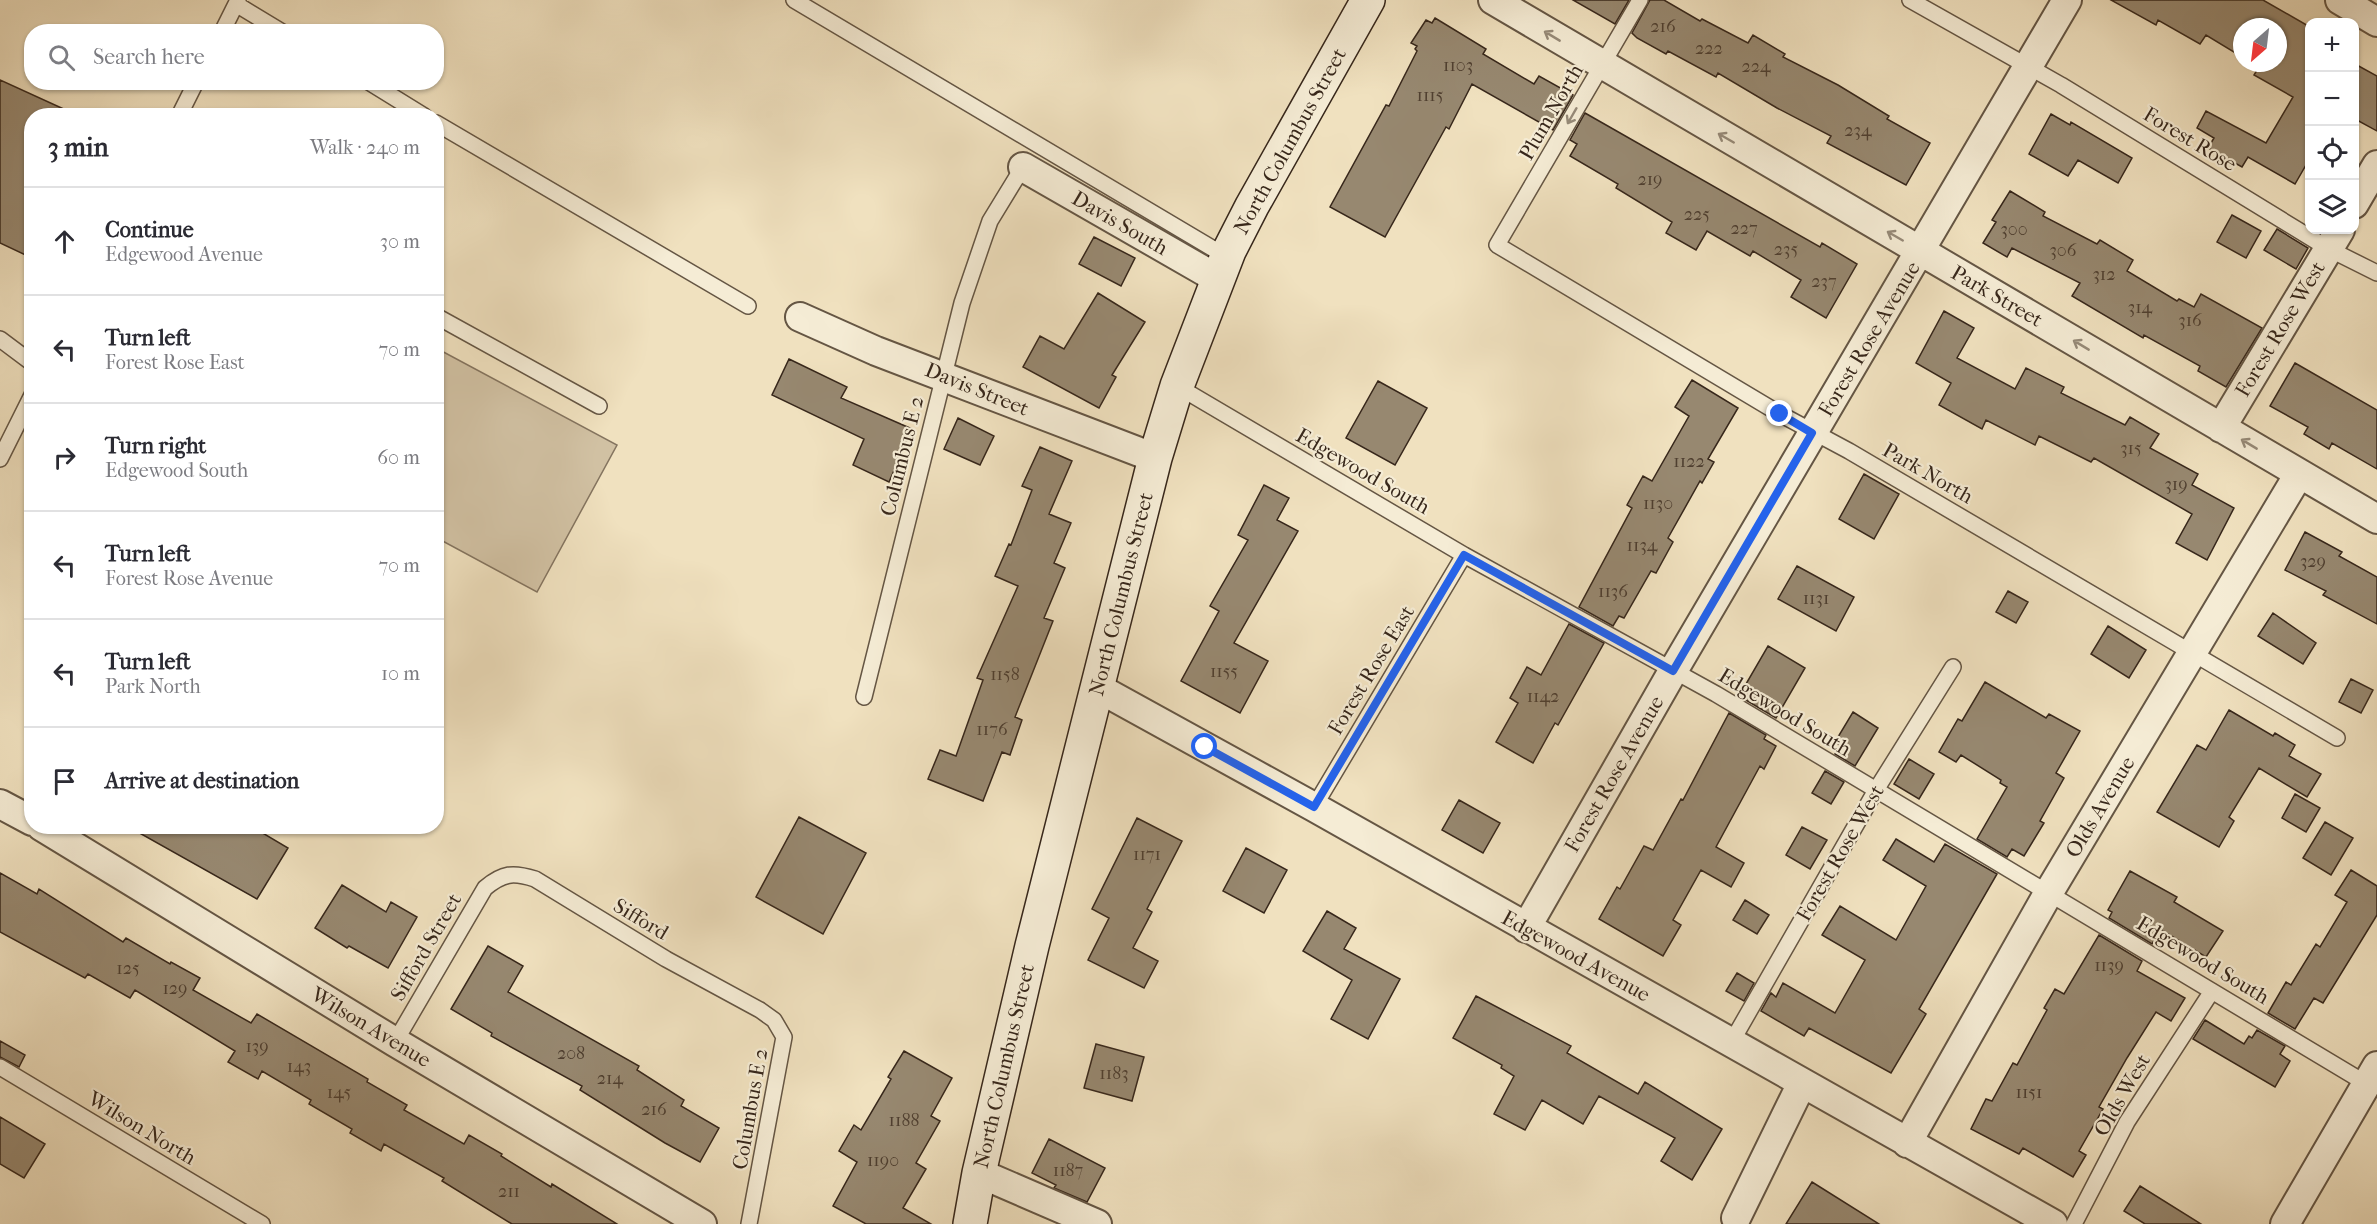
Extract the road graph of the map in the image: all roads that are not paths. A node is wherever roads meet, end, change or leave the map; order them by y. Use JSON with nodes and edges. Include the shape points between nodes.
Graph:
{"nodes":[{"id":1,"x":794,"y":0,"type":"edge"},
{"id":2,"x":1368,"y":0,"type":"edge"},
{"id":3,"x":1493,"y":0,"type":"edge"},
{"id":4,"x":1640,"y":0,"type":"edge"},
{"id":5,"x":1910,"y":0,"type":"edge"},
{"id":6,"x":2067,"y":0,"type":"edge"},
{"id":7,"x":2340,"y":0,"type":"edge"},
{"id":8,"x":237,"y":2,"type":"edge"},
{"id":9,"x":2377,"y":22,"type":"edge"},
{"id":10,"x":226,"y":24,"type":"edge"},
{"id":11,"x":270,"y":24,"type":"edge"},
{"id":12,"x":1602,"y":66,"type":"junction"},
{"id":13,"x":2028,"y":66,"type":"junction"},
{"id":14,"x":192,"y":90,"type":"edge"},
{"id":15,"x":382,"y":90,"type":"edge"},
{"id":16,"x":183,"y":108,"type":"edge"},
{"id":17,"x":411,"y":108,"type":"edge"},
{"id":18,"x":444,"y":128,"type":"edge"},
{"id":19,"x":2377,"y":165,"type":"edge"},
{"id":20,"x":1023,"y":167,"type":"joint"},
{"id":21,"x":2359,"y":197,"type":"edge"},
{"id":22,"x":2334,"y":239,"type":"edge"},
{"id":23,"x":1497,"y":245,"type":"joint"},
{"id":24,"x":1921,"y":252,"type":"junction"},
{"id":25,"x":1222,"y":268,"type":"junction"},
{"id":26,"x":2377,"y":273,"type":"edge"},
{"id":27,"x":748,"y":306,"type":"dead end"},
{"id":28,"x":800,"y":317,"type":"dead end"},
{"id":29,"x":444,"y":320,"type":"edge"},
{"id":30,"x":0,"y":339,"type":"edge"},
{"id":31,"x":24,"y":357,"type":"edge"},
{"id":32,"x":944,"y":375,"type":"junction"},
{"id":33,"x":1177,"y":386,"type":"junction"},
{"id":34,"x":599,"y":406,"type":"dead end"},
{"id":35,"x":24,"y":412,"type":"edge"},
{"id":36,"x":2221,"y":428,"type":"junction"},
{"id":37,"x":1812,"y":433,"type":"junction"},
{"id":38,"x":1155,"y":458,"type":"junction"},
{"id":39,"x":0,"y":459,"type":"edge"},
{"id":40,"x":2299,"y":474,"type":"junction"},
{"id":41,"x":2377,"y":519,"type":"edge"},
{"id":42,"x":1464,"y":555,"type":"junction"},
{"id":43,"x":2194,"y":652,"type":"junction"},
{"id":44,"x":1953,"y":667,"type":"dead end"},
{"id":45,"x":1673,"y":671,"type":"junction"},
{"id":46,"x":1098,"y":688,"type":"junction"},
{"id":47,"x":864,"y":697,"type":"dead end"},
{"id":48,"x":2337,"y":738,"type":"dead end"},
{"id":49,"x":1876,"y":790,"type":"junction"},
{"id":50,"x":0,"y":804,"type":"edge"},
{"id":51,"x":1314,"y":807,"type":"junction"},
{"id":52,"x":24,"y":817,"type":"edge"},
{"id":53,"x":54,"y":834,"type":"edge"},
{"id":54,"x":498,"y":877,"type":"joint"},
{"id":55,"x":2049,"y":892,"type":"junction"},
{"id":56,"x":1526,"y":928,"type":"junction"},
{"id":57,"x":2212,"y":991,"type":"junction"},
{"id":58,"x":760,"y":1010,"type":"joint"},
{"id":59,"x":395,"y":1042,"type":"junction"},
{"id":60,"x":1731,"y":1042,"type":"junction"},
{"id":61,"x":0,"y":1067,"type":"edge"},
{"id":62,"x":2372,"y":1075,"type":"edge"},
{"id":63,"x":1802,"y":1083,"type":"junction"},
{"id":64,"x":1907,"y":1143,"type":"junction"},
{"id":65,"x":980,"y":1173,"type":"junction"},
{"id":66,"x":1734,"y":1221,"type":"edge"},
{"id":67,"x":262,"y":1224,"type":"edge"},
{"id":68,"x":702,"y":1224,"type":"edge"},
{"id":69,"x":749,"y":1224,"type":"edge"},
{"id":70,"x":970,"y":1224,"type":"edge"},
{"id":71,"x":1097,"y":1224,"type":"edge"},
{"id":72,"x":2054,"y":1224,"type":"edge"},
{"id":73,"x":2074,"y":1224,"type":"edge"},
{"id":74,"x":2285,"y":1224,"type":"edge"}],
"edges":[{"from":1,"to":25,"type":"lane"},
{"from":2,"to":25,"type":"main road","name":"North Columbus Street","via":[[1252,206]]},
{"from":12,"to":3,"type":"street","name":"Park Street","one_way":true},
{"from":4,"to":12,"type":"lane","name":"Plum North"},
{"from":5,"to":13,"type":"lane","name":"Forest Rose"},
{"from":6,"to":13,"type":"street","name":"Forest Rose Avenue"},
{"from":7,"to":9,"type":"street"},
{"from":8,"to":10,"type":"lane"},
{"from":8,"to":11,"type":"lane"},
{"from":12,"to":23,"type":"lane","name":"Plum North","one_way":true},
{"from":24,"to":12,"type":"street","name":"Park Street","one_way":true},
{"from":13,"to":22,"type":"lane","name":"Forest Rose"},
{"from":13,"to":24,"type":"street","name":"Forest Rose Avenue"},
{"from":14,"to":16,"type":"lane"},
{"from":15,"to":17,"type":"lane"},
{"from":18,"to":27,"type":"lane"},
{"from":19,"to":21,"type":"street"},
{"from":20,"to":25,"type":"street","name":"Davis South"},
{"from":20,"to":32,"type":"lane","name":"Columbus E 2","via":[[990,221],[962,303]]},
{"from":22,"to":26,"type":"lane","name":"Forest Rose"},
{"from":22,"to":36,"type":"street","name":"Forest Rose West"},
{"from":23,"to":37,"type":"lane","name":"Park North"},
{"from":36,"to":24,"type":"street","name":"Park Street","one_way":true},
{"from":24,"to":37,"type":"street","name":"Forest Rose Avenue"},
{"from":25,"to":33,"type":"main road","name":"North Columbus Street"},
{"from":28,"to":32,"type":"street","name":"Davis Street","via":[[876,351]]},
{"from":29,"to":34,"type":"lane"},
{"from":30,"to":31,"type":"lane"},
{"from":32,"to":38,"type":"street","name":"Davis Street"},
{"from":32,"to":47,"type":"lane","name":"Columbus E 2"},
{"from":33,"to":38,"type":"main road","name":"North Columbus Street"},
{"from":33,"to":42,"type":"lane","name":"Edgewood South"},
{"from":35,"to":39,"type":"lane"},
{"from":40,"to":36,"type":"street","name":"Park Street","one_way":true},
{"from":37,"to":43,"type":"lane","name":"Park North"},
{"from":37,"to":45,"type":"street","name":"Forest Rose Avenue"},
{"from":38,"to":46,"type":"main road","name":"North Columbus Street"},
{"from":40,"to":41,"type":"street","name":"Park Street"},
{"from":40,"to":43,"type":"street","name":"Olds Avenue"},
{"from":42,"to":45,"type":"lane","name":"Edgewood South"},
{"from":42,"to":51,"type":"lane","name":"Forest Rose East"},
{"from":43,"to":48,"type":"lane","name":"Park North"},
{"from":43,"to":55,"type":"street","name":"Olds Avenue"},
{"from":44,"to":49,"type":"lane","name":"Forest Rose West"},
{"from":45,"to":49,"type":"lane","name":"Edgewood South"},
{"from":45,"to":56,"type":"street","name":"Forest Rose Avenue"},
{"from":46,"to":51,"type":"street","name":"Edgewood Avenue"},
{"from":46,"to":65,"type":"main road","name":"North Columbus Street","via":[[1032,946]]},
{"from":49,"to":55,"type":"lane","name":"Edgewood South"},
{"from":49,"to":60,"type":"lane","name":"Forest Rose West"},
{"from":50,"to":52,"type":"street"},
{"from":51,"to":56,"type":"street","name":"Edgewood Avenue"},
{"from":53,"to":59,"type":"street","name":"Wilson Avenue"},
{"from":54,"to":58,"type":"lane","name":"Sifford","via":[[518,873],[536,879],[666,959]]},
{"from":54,"to":59,"type":"lane","name":"Sifford Street","via":[[485,888]]},
{"from":55,"to":57,"type":"lane","name":"Edgewood South"},
{"from":55,"to":64,"type":"street","name":"Olds Avenue"},
{"from":56,"to":60,"type":"street","name":"Edgewood Avenue"},
{"from":57,"to":62,"type":"lane","name":"Edgewood South"},
{"from":57,"to":73,"type":"lane","name":"Olds West","via":[[2127,1122]]},
{"from":58,"to":69,"type":"lane","name":"Columbus E 2","via":[[774,1020],[784,1037]]},
{"from":59,"to":68,"type":"street","name":"Wilson Avenue"},
{"from":60,"to":63,"type":"street","name":"Edgewood Avenue"},
{"from":61,"to":67,"type":"lane","name":"Wilson North"},
{"from":62,"to":74,"type":"street"},
{"from":63,"to":64,"type":"street","name":"Edgewood Avenue"},
{"from":63,"to":66,"type":"street"},
{"from":64,"to":72,"type":"street","name":"Edgewood Avenue"},
{"from":65,"to":70,"type":"main road","name":"North Columbus Street"},
{"from":65,"to":71,"type":"street"}]}
